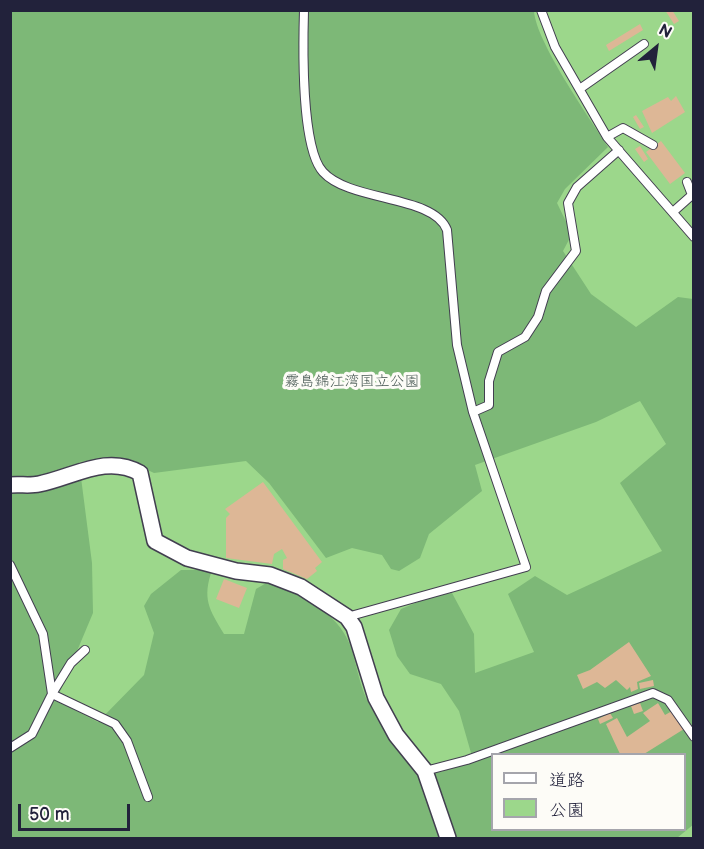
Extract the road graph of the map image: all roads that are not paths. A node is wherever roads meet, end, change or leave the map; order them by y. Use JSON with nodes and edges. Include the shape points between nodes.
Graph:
{"nodes":[{"id":1,"x":304,"y":10,"type":"edge"},
{"id":2,"x":541,"y":10,"type":"edge"},
{"id":3,"x":644,"y":44,"type":"dead end"},
{"id":4,"x":581,"y":88,"type":"junction"},
{"id":5,"x":607,"y":137,"type":"junction"},
{"id":6,"x":653,"y":145,"type":"dead end"},
{"id":7,"x":619,"y":150,"type":"junction"},
{"id":8,"x":687,"y":182,"type":"dead end"},
{"id":9,"x":674,"y":211,"type":"junction"},
{"id":10,"x":693,"y":237,"type":"edge"},
{"id":11,"x":474,"y":412,"type":"junction"},
{"id":12,"x":10,"y":484,"type":"edge"},
{"id":13,"x":10,"y":565,"type":"edge"},
{"id":14,"x":347,"y":617,"type":"junction"},
{"id":15,"x":85,"y":650,"type":"dead end"},
{"id":16,"x":52,"y":694,"type":"junction"},
{"id":17,"x":693,"y":737,"type":"edge"},
{"id":18,"x":10,"y":747,"type":"edge"},
{"id":19,"x":425,"y":771,"type":"junction"},
{"id":20,"x":148,"y":797,"type":"dead end"},
{"id":21,"x":447,"y":838,"type":"edge"}],
"edges":[{"from":1,"to":11,"type":"lane","via":[[307,128],[317,161],[323,173],[357,192],[427,211],[444,222],[457,345]]},
{"from":2,"to":4,"type":"lane","via":[[555,47]]},
{"from":3,"to":4,"type":"lane"},
{"from":4,"to":5,"type":"lane"},
{"from":5,"to":6,"type":"lane","via":[[623,128]]},
{"from":5,"to":7,"type":"lane"},
{"from":7,"to":9,"type":"lane"},
{"from":7,"to":11,"type":"lane","via":[[577,187],[568,203],[576,251],[546,291],[538,317],[525,337],[498,352],[489,381],[489,405]]},
{"from":8,"to":9,"type":"lane","via":[[692,195]]},
{"from":9,"to":10,"type":"lane"},
{"from":11,"to":14,"type":"lane","via":[[526,567]]},
{"from":12,"to":14,"type":"street","via":[[38,484],[82,468],[128,466],[140,473],[155,542],[187,558],[270,575],[301,587]]},
{"from":13,"to":16,"type":"lane","via":[[43,634]]},
{"from":14,"to":19,"type":"street","via":[[354,627],[376,698],[396,735]]},
{"from":15,"to":16,"type":"lane","via":[[71,663]]},
{"from":16,"to":18,"type":"lane","via":[[32,734]]},
{"from":16,"to":20,"type":"lane","via":[[115,724],[126,741]]},
{"from":17,"to":19,"type":"lane","via":[[668,700],[653,693],[467,760]]},
{"from":19,"to":21,"type":"street"}]}
